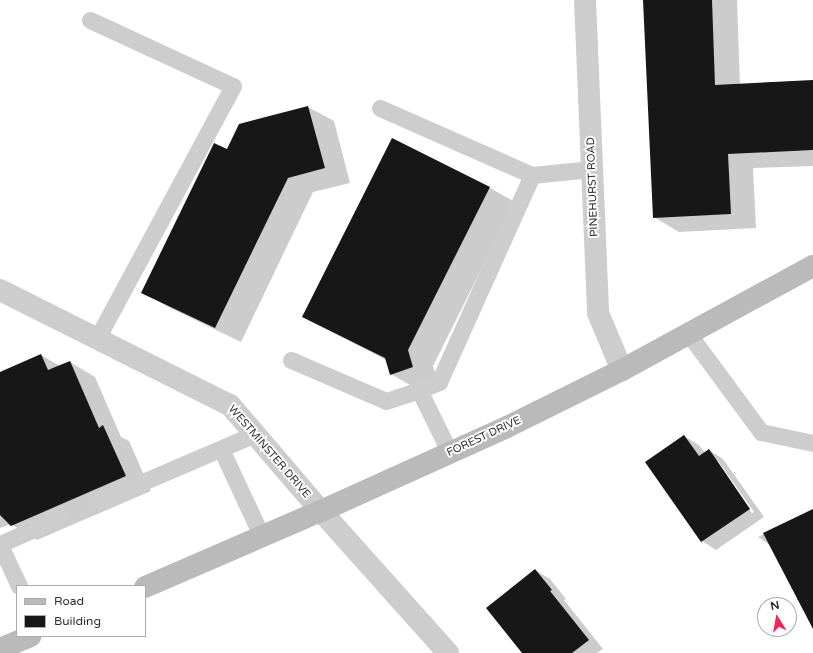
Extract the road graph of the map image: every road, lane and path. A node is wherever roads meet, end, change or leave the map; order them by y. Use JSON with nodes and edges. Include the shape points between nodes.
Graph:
{"nodes":[{"id":1,"x":585,"y":0,"type":"edge"},
{"id":2,"x":90,"y":20,"type":"dead end"},
{"id":3,"x":380,"y":108,"type":"dead end"},
{"id":4,"x":592,"y":169,"type":"junction"},
{"id":5,"x":532,"y":175,"type":"junction"},
{"id":6,"x":813,"y":266,"type":"edge"},
{"id":7,"x":0,"y":290,"type":"edge"},
{"id":8,"x":688,"y":334,"type":"junction"},
{"id":9,"x":97,"y":339,"type":"junction"},
{"id":10,"x":291,"y":360,"type":"dead end"},
{"id":11,"x":622,"y":370,"type":"junction"},
{"id":12,"x":419,"y":390,"type":"junction"},
{"id":13,"x":255,"y":434,"type":"junction"},
{"id":14,"x":813,"y":443,"type":"edge"},
{"id":15,"x":221,"y":449,"type":"junction"},
{"id":16,"x":450,"y":453,"type":"junction"},
{"id":17,"x":96,"y":502,"type":"dead end"},
{"id":18,"x":321,"y":511,"type":"junction"},
{"id":19,"x":58,"y":518,"type":"dead end"},
{"id":20,"x":262,"y":537,"type":"junction"},
{"id":21,"x":0,"y":544,"type":"edge"},
{"id":22,"x":19,"y":585,"type":"edge"},
{"id":23,"x":146,"y":587,"type":"edge"},
{"id":24,"x":28,"y":637,"type":"edge"},
{"id":25,"x":0,"y":649,"type":"edge"},
{"id":26,"x":448,"y":653,"type":"edge"}],
"edges":[{"from":1,"to":4,"type":"street","name":"PINEHURST ROAD"},
{"from":2,"to":9,"type":"lane","via":[[233,86]]},
{"from":3,"to":5,"type":"lane"},
{"from":4,"to":5,"type":"lane"},
{"from":4,"to":11,"type":"street","name":"PINEHURST ROAD","via":[[598,313]]},
{"from":5,"to":12,"type":"lane","via":[[440,382]]},
{"from":6,"to":8,"type":"main road","name":"FOREST DRIVE"},
{"from":7,"to":9,"type":"street","name":"WESTMINSTER DRIVE"},
{"from":8,"to":11,"type":"main road","name":"FOREST DRIVE"},
{"from":8,"to":14,"type":"lane","via":[[761,432]]},
{"from":9,"to":13,"type":"street","name":"WESTMINSTER DRIVE","via":[[230,405]]},
{"from":10,"to":12,"type":"lane","via":[[386,401]]},
{"from":11,"to":16,"type":"main road","name":"FOREST DRIVE"},
{"from":12,"to":16,"type":"lane"},
{"from":13,"to":15,"type":"lane"},
{"from":13,"to":18,"type":"street","name":"WESTMINSTER DRIVE"},
{"from":15,"to":17,"type":"lane"},
{"from":15,"to":20,"type":"lane"},
{"from":16,"to":18,"type":"main road","name":"FOREST DRIVE"},
{"from":18,"to":20,"type":"main road","name":"FOREST DRIVE"},
{"from":18,"to":26,"type":"street","name":"WESTMINSTER DRIVE"},
{"from":19,"to":21,"type":"lane"},
{"from":20,"to":23,"type":"main road","name":"FOREST DRIVE"},
{"from":21,"to":22,"type":"lane"},
{"from":24,"to":25,"type":"main road"}]}
